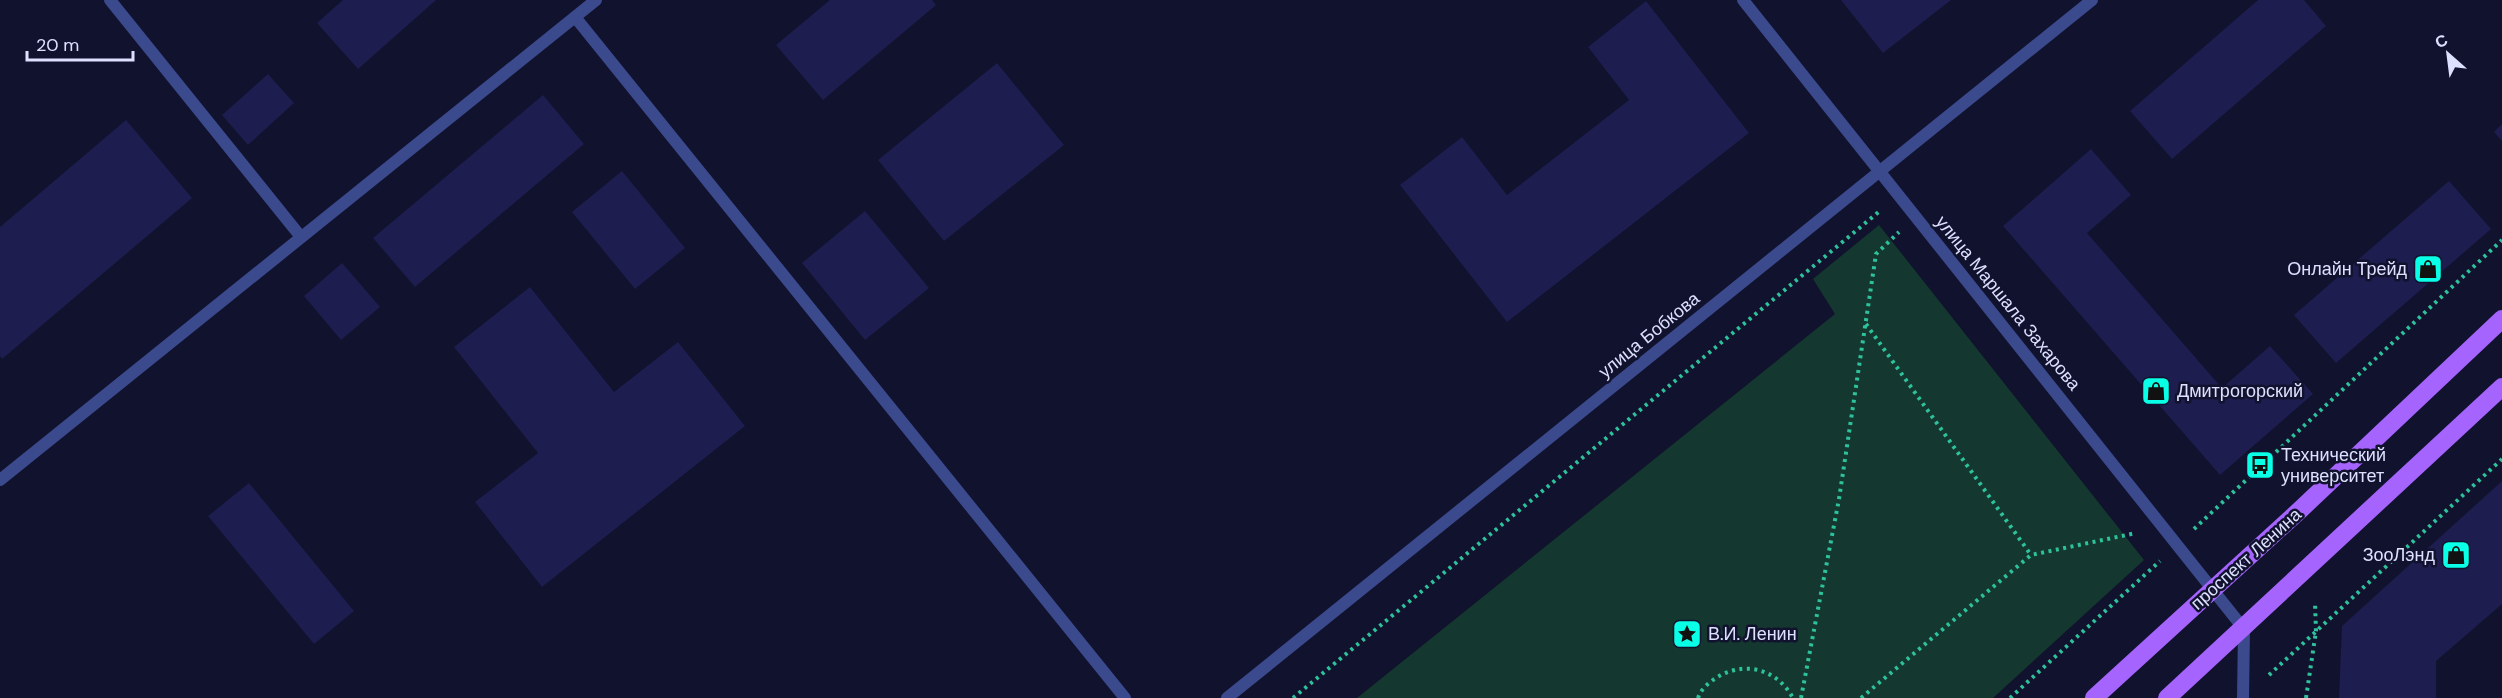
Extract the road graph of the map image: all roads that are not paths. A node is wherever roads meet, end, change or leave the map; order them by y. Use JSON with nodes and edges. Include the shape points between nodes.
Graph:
{"nodes":[{"id":1,"x":110,"y":0,"type":"edge"},
{"id":2,"x":596,"y":0,"type":"edge"},
{"id":3,"x":1743,"y":0,"type":"edge"},
{"id":4,"x":2092,"y":0,"type":"edge"},
{"id":5,"x":575,"y":17,"type":"junction"},
{"id":6,"x":1880,"y":171,"type":"junction"},
{"id":7,"x":301,"y":237,"type":"junction"},
{"id":8,"x":2502,"y":319,"type":"edge"},
{"id":9,"x":2502,"y":387,"type":"edge"},
{"id":10,"x":0,"y":480,"type":"edge"},
{"id":11,"x":2213,"y":590,"type":"junction"},
{"id":12,"x":2244,"y":629,"type":"junction"},
{"id":13,"x":1125,"y":698,"type":"edge"},
{"id":14,"x":1227,"y":698,"type":"edge"},
{"id":15,"x":2094,"y":698,"type":"edge"},
{"id":16,"x":2167,"y":698,"type":"edge"},
{"id":17,"x":2243,"y":698,"type":"edge"}],
"edges":[{"from":1,"to":7,"type":"street"},
{"from":2,"to":5,"type":"street"},
{"from":3,"to":6,"type":"street","name":"улица Маршала Захарова"},
{"from":4,"to":6,"type":"street","name":"улица Бобкова"},
{"from":5,"to":7,"type":"street"},
{"from":5,"to":13,"type":"street"},
{"from":6,"to":11,"type":"street","name":"улица Маршала Захарова"},
{"from":6,"to":14,"type":"street","name":"улица Бобкова"},
{"from":7,"to":10,"type":"street"},
{"from":8,"to":11,"type":"main road","name":"проспект Ленина"},
{"from":9,"to":12,"type":"main road"},
{"from":11,"to":12,"type":"street","name":"улица Маршала Захарова"},
{"from":11,"to":15,"type":"main road","name":"проспект Ленина"},
{"from":12,"to":16,"type":"main road"},
{"from":12,"to":17,"type":"street"}]}
